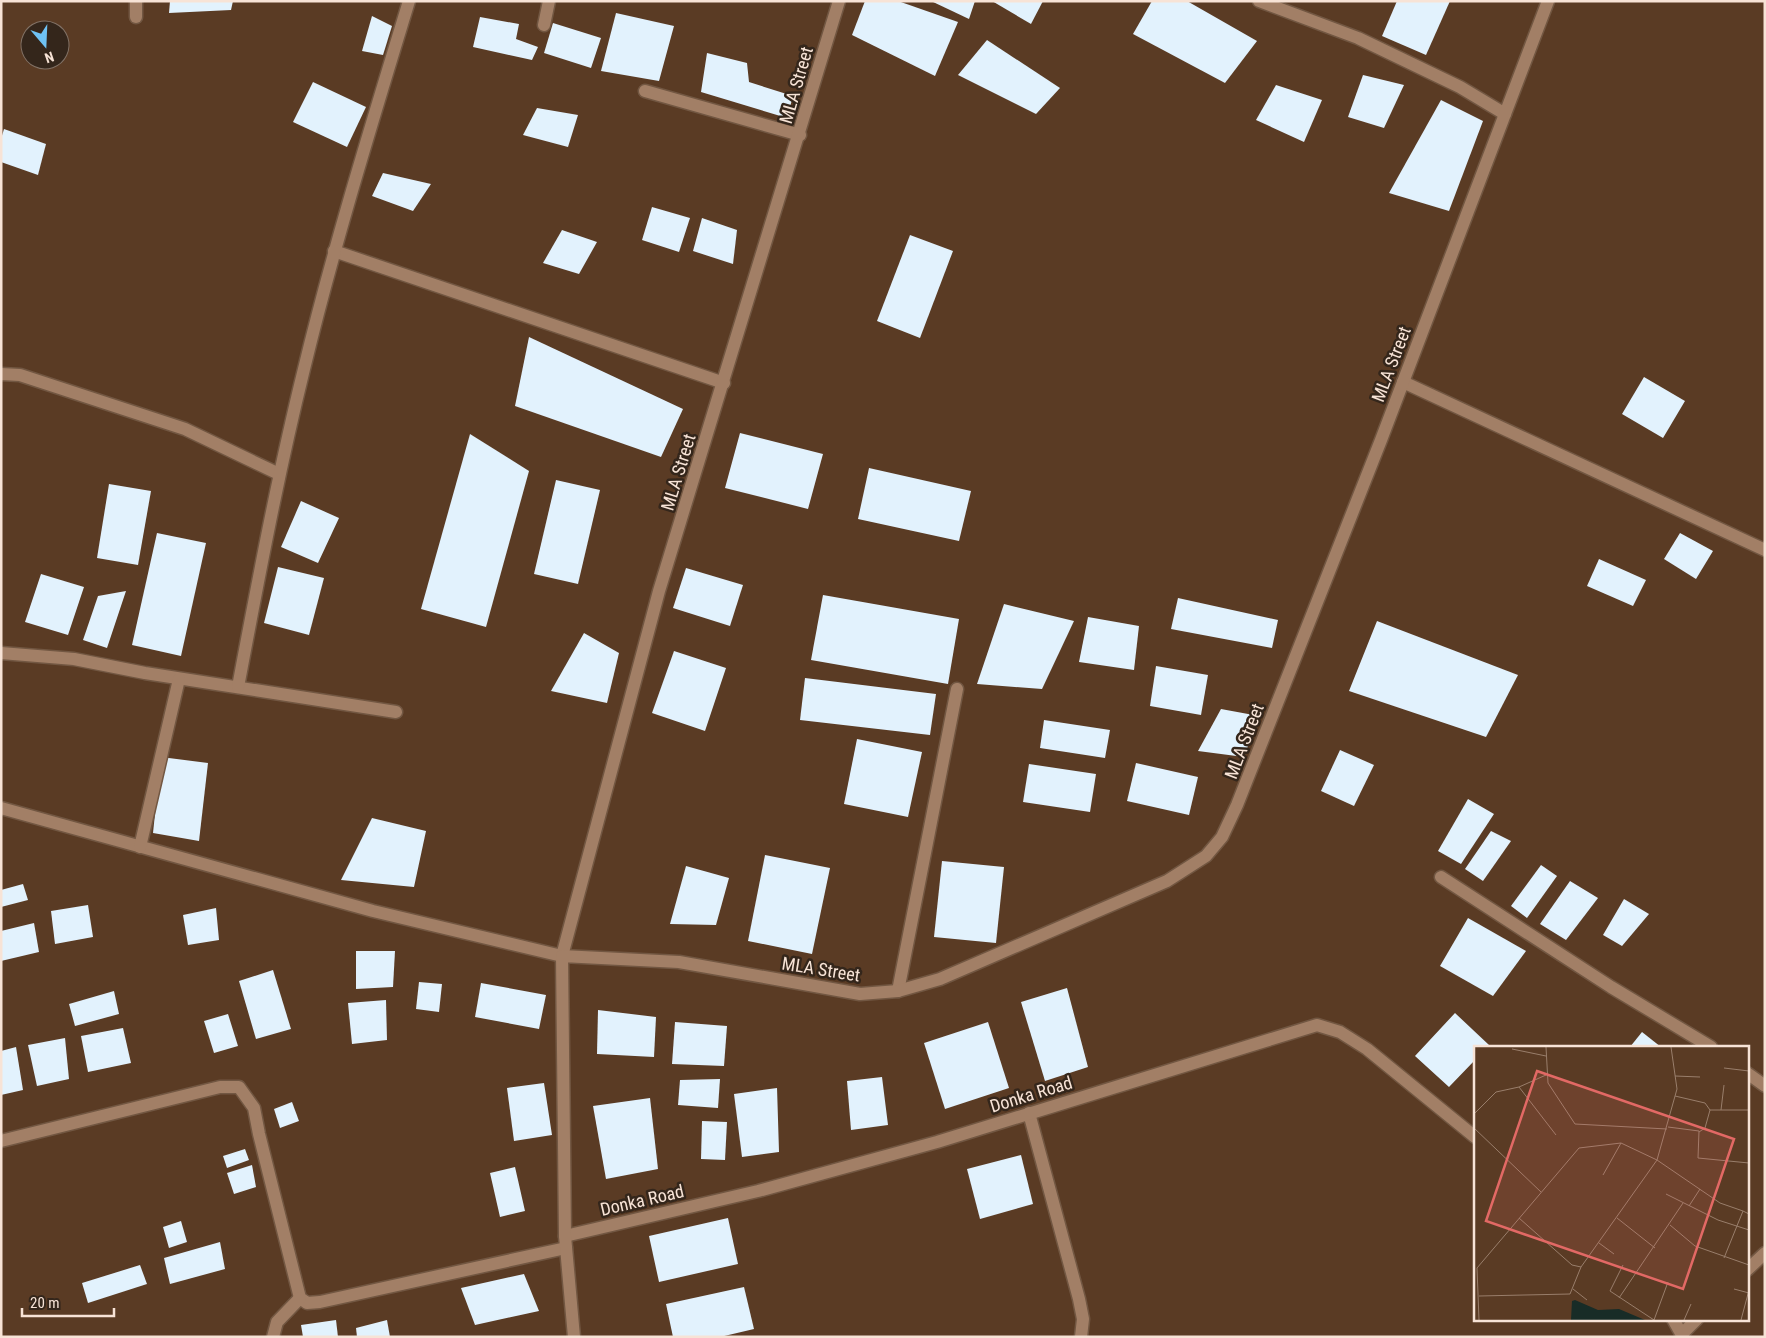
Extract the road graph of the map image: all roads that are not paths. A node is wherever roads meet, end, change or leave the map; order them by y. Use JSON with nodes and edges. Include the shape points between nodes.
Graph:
{"nodes":[{"id":1,"x":136,"y":1,"type":"edge"},
{"id":2,"x":408,"y":1,"type":"edge"},
{"id":3,"x":549,"y":1,"type":"edge"},
{"id":4,"x":839,"y":1,"type":"edge"},
{"id":5,"x":1260,"y":1,"type":"edge"},
{"id":6,"x":1548,"y":1,"type":"edge"},
{"id":7,"x":136,"y":17,"type":"dead end"},
{"id":8,"x":544,"y":25,"type":"dead end"},
{"id":9,"x":645,"y":91,"type":"dead end"},
{"id":10,"x":1505,"y":114,"type":"junction"},
{"id":11,"x":800,"y":135,"type":"junction"},
{"id":12,"x":334,"y":251,"type":"junction"},
{"id":13,"x":1,"y":374,"type":"edge"},
{"id":14,"x":1403,"y":382,"type":"junction"},
{"id":15,"x":724,"y":383,"type":"junction"},
{"id":16,"x":279,"y":474,"type":"junction"},
{"id":17,"x":1765,"y":550,"type":"edge"},
{"id":18,"x":1,"y":652,"type":"edge"},
{"id":19,"x":179,"y":679,"type":"junction"},
{"id":20,"x":238,"y":687,"type":"junction"},
{"id":21,"x":957,"y":689,"type":"dead end"},
{"id":22,"x":396,"y":712,"type":"dead end"},
{"id":23,"x":1,"y":808,"type":"edge"},
{"id":24,"x":140,"y":847,"type":"junction"},
{"id":25,"x":1441,"y":877,"type":"dead end"},
{"id":26,"x":562,"y":956,"type":"junction"},
{"id":27,"x":898,"y":991,"type":"junction"},
{"id":28,"x":1709,"y":1046,"type":"edge"},
{"id":29,"x":1748,"y":1074,"type":"edge"},
{"id":30,"x":1765,"y":1086,"type":"edge"},
{"id":31,"x":1029,"y":1113,"type":"junction"},
{"id":32,"x":1474,"y":1136,"type":"edge"},
{"id":33,"x":1,"y":1141,"type":"edge"},
{"id":34,"x":565,"y":1242,"type":"junction"},
{"id":35,"x":1765,"y":1253,"type":"edge"},
{"id":36,"x":1748,"y":1269,"type":"edge"},
{"id":37,"x":300,"y":1298,"type":"junction"},
{"id":38,"x":1674,"y":1320,"type":"edge"},
{"id":39,"x":1696,"y":1320,"type":"edge"},
{"id":40,"x":1682,"y":1335,"type":"edge"},
{"id":41,"x":273,"y":1337,"type":"edge"},
{"id":42,"x":574,"y":1337,"type":"edge"},
{"id":43,"x":1081,"y":1337,"type":"edge"}],
"edges":[{"from":1,"to":7,"type":"street"},
{"from":2,"to":12,"type":"street"},
{"from":3,"to":8,"type":"street"},
{"from":4,"to":11,"type":"street","name":"MLA Street"},
{"from":5,"to":10,"type":"street","via":[[1358,38],[1460,87]]},
{"from":6,"to":10,"type":"street","name":"MLA Street"},
{"from":9,"to":11,"type":"street"},
{"from":10,"to":14,"type":"street","name":"MLA Street"},
{"from":11,"to":15,"type":"street","name":"MLA Street"},
{"from":12,"to":15,"type":"street"},
{"from":12,"to":16,"type":"street"},
{"from":13,"to":16,"type":"street","via":[[20,376],[186,429]]},
{"from":14,"to":17,"type":"street"},
{"from":14,"to":27,"type":"street","name":"MLA Street","via":[[1237,805],[1222,836],[1206,856],[1167,881],[1076,922],[940,979]]},
{"from":15,"to":26,"type":"street","name":"MLA Street","via":[[660,591]]},
{"from":16,"to":20,"type":"street"},
{"from":18,"to":19,"type":"street","via":[[74,659]]},
{"from":19,"to":20,"type":"street"},
{"from":19,"to":24,"type":"street"},
{"from":20,"to":22,"type":"street"},
{"from":21,"to":27,"type":"street"},
{"from":23,"to":24,"type":"street"},
{"from":24,"to":26,"type":"street","via":[[373,911]]},
{"from":25,"to":28,"type":"street"},
{"from":26,"to":27,"type":"street","name":"MLA Street","via":[[679,962],[860,994]]},
{"from":26,"to":34,"type":"street","name":"MLA Street"},
{"from":29,"to":30,"type":"street"},
{"from":31,"to":32,"type":"street","name":"Donka Road","via":[[1317,1025],[1340,1032],[1367,1049]]},
{"from":31,"to":34,"type":"street","name":"Donka Road","via":[[937,1142]]},
{"from":31,"to":43,"type":"street","via":[[1079,1299],[1083,1319]]},
{"from":33,"to":37,"type":"street","via":[[220,1087],[239,1087],[254,1108]]},
{"from":34,"to":37,"type":"street","name":"Donka Road","via":[[320,1302],[307,1303]]},
{"from":34,"to":42,"type":"street","name":"MLA Street"},
{"from":35,"to":36,"type":"street"},
{"from":37,"to":41,"type":"street","via":[[277,1322]]},
{"from":38,"to":40,"type":"street"},
{"from":39,"to":40,"type":"street"}]}
